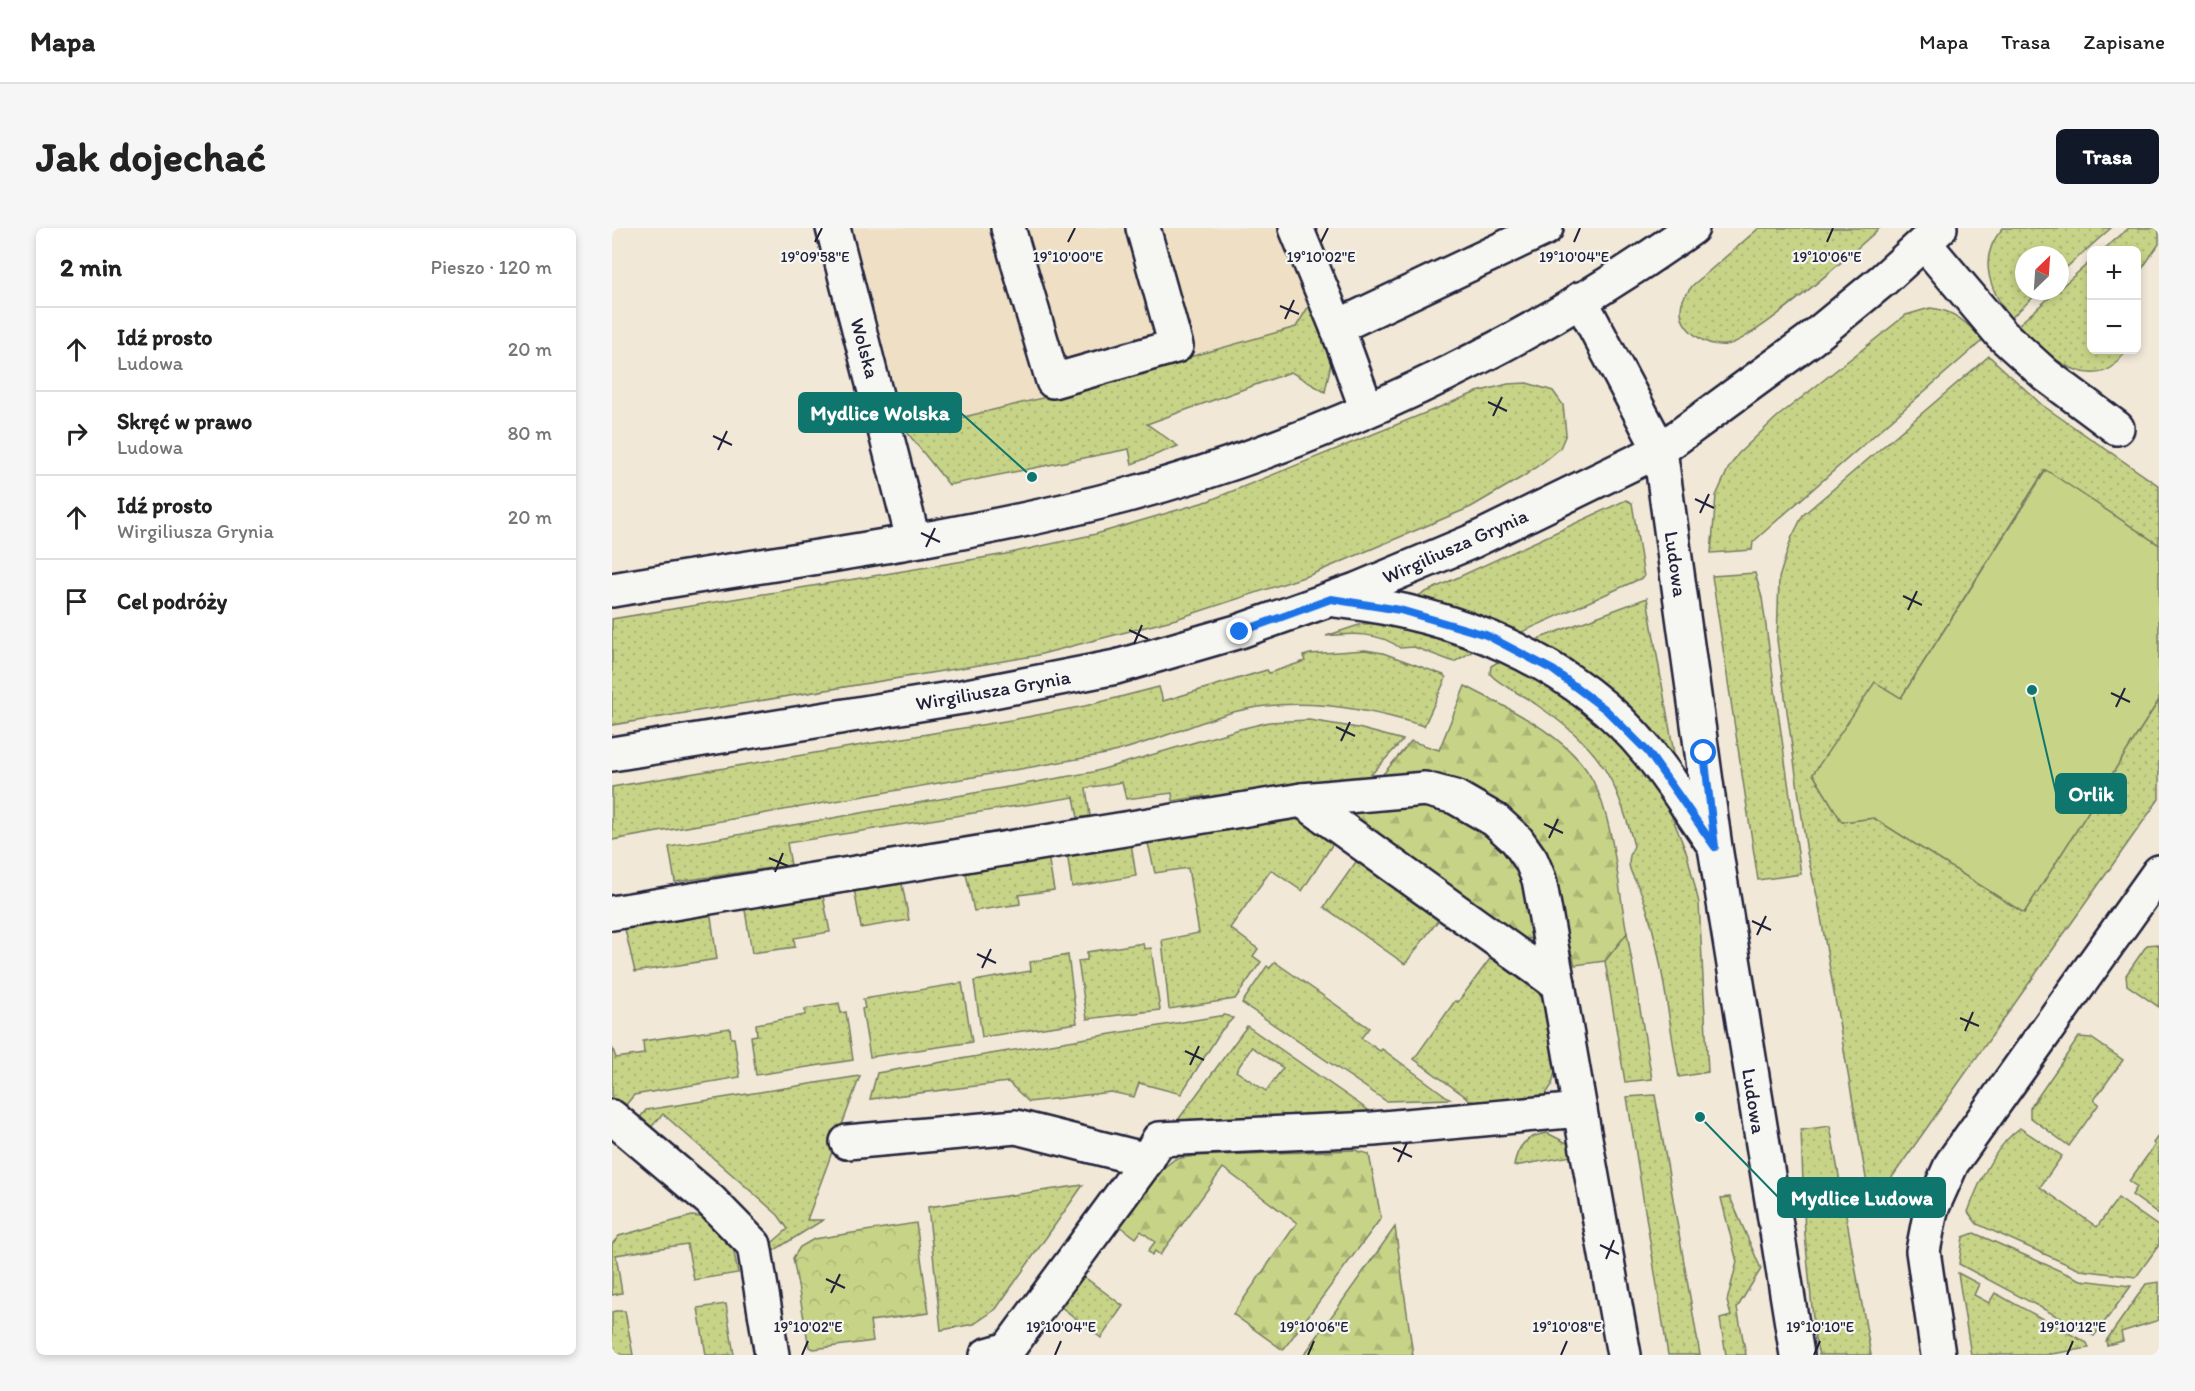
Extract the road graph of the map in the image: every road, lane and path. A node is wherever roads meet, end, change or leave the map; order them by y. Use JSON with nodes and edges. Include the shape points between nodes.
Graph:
{"nodes":[{"id":1,"x":834,"y":228,"type":"edge"},
{"id":2,"x":1008,"y":228,"type":"edge"},
{"id":3,"x":1143,"y":228,"type":"edge"},
{"id":4,"x":1296,"y":228,"type":"edge"},
{"id":5,"x":1546,"y":228,"type":"edge"},
{"id":6,"x":1689,"y":229,"type":"edge"},
{"id":7,"x":1932,"y":236,"type":"edge"},
{"id":8,"x":1580,"y":299,"type":"junction"},
{"id":9,"x":1336,"y":327,"type":"junction"},
{"id":10,"x":1367,"y":410,"type":"junction"},
{"id":11,"x":2117,"y":428,"type":"dead end"},
{"id":12,"x":1660,"y":450,"type":"junction"},
{"id":13,"x":914,"y":539,"type":"junction"},
{"id":14,"x":612,"y":590,"type":"edge"},
{"id":15,"x":1331,"y":599,"type":"junction"},
{"id":16,"x":612,"y":754,"type":"edge"},
{"id":17,"x":1302,"y":800,"type":"junction"},
{"id":18,"x":1715,"y":847,"type":"junction"},
{"id":19,"x":2159,"y":872,"type":"edge"},
{"id":20,"x":612,"y":913,"type":"edge"},
{"id":21,"x":1558,"y":984,"type":"junction"},
{"id":22,"x":1580,"y":1110,"type":"junction"},
{"id":23,"x":612,"y":1117,"type":"edge"},
{"id":24,"x":847,"y":1142,"type":"dead end"},
{"id":25,"x":1147,"y":1160,"type":"junction"},
{"id":26,"x":772,"y":1355,"type":"edge"},
{"id":27,"x":987,"y":1355,"type":"edge"},
{"id":28,"x":1624,"y":1355,"type":"edge"},
{"id":29,"x":1797,"y":1355,"type":"edge"},
{"id":30,"x":1938,"y":1355,"type":"edge"}],
"edges":[{"from":1,"to":13,"type":"street","name":"Wolska"},
{"from":2,"to":3,"type":"street","via":[[1053,381],[1176,346]]},
{"from":4,"to":9,"type":"street"},
{"from":5,"to":9,"type":"street"},
{"from":6,"to":8,"type":"street"},
{"from":7,"to":11,"type":"street","via":[[2001,334],[2046,375]]},
{"from":7,"to":12,"type":"street","name":"Wirgiliusza Grynia","via":[[1810,340]]},
{"from":8,"to":10,"type":"street","via":[[1468,362]]},
{"from":8,"to":12,"type":"street","name":"Ludowa"},
{"from":9,"to":10,"type":"street"},
{"from":10,"to":13,"type":"street","via":[[1259,452],[1140,491],[1034,517]]},
{"from":12,"to":15,"type":"street","name":"Wirgiliusza Grynia","via":[[1473,541]]},
{"from":12,"to":18,"type":"street","name":"Ludowa"},
{"from":13,"to":14,"type":"street"},
{"from":15,"to":16,"type":"street","name":"Wirgiliusza Grynia","via":[[1240,632],[1082,674]]},
{"from":15,"to":18,"type":"street","name":"Ludowa","via":[[1371,604],[1459,625],[1553,670],[1605,709],[1648,752]]},
{"from":17,"to":20,"type":"street"},
{"from":17,"to":21,"type":"street"},
{"from":17,"to":21,"type":"street","via":[[1425,789],[1455,797],[1496,820],[1517,840],[1539,879]]},
{"from":18,"to":29,"type":"street","name":"Ludowa"},
{"from":19,"to":30,"type":"street","via":[[1939,1186],[1923,1251]]},
{"from":21,"to":22,"type":"street"},
{"from":22,"to":25,"type":"street","via":[[1373,1129],[1159,1139]]},
{"from":22,"to":28,"type":"street"},
{"from":23,"to":26,"type":"street","via":[[710,1200],[754,1245]]},
{"from":24,"to":25,"type":"street","via":[[1016,1127]]},
{"from":25,"to":27,"type":"street","via":[[1008,1349]]}]}
